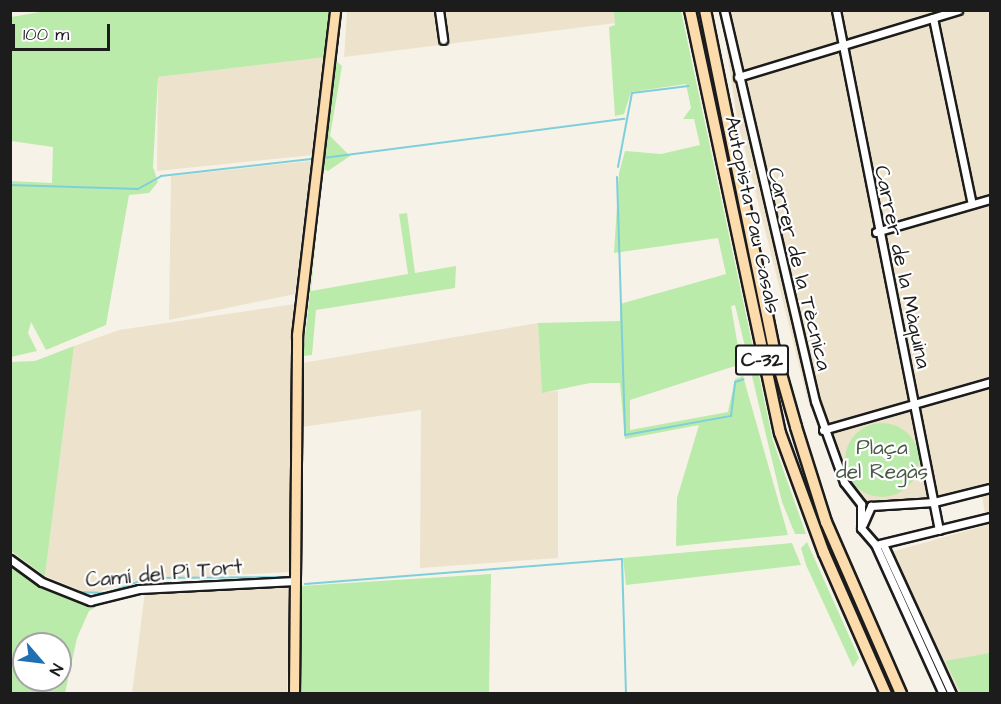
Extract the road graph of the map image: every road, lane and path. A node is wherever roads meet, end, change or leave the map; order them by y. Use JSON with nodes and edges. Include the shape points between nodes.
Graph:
{"nodes":[{"id":1,"x":335,"y":10,"type":"edge"},
{"id":2,"x":439,"y":10,"type":"edge"},
{"id":3,"x":690,"y":10,"type":"edge"},
{"id":4,"x":705,"y":10,"type":"edge"},
{"id":5,"x":724,"y":10,"type":"edge"},
{"id":6,"x":836,"y":10,"type":"edge"},
{"id":7,"x":958,"y":10,"type":"edge"},
{"id":8,"x":933,"y":18,"type":"junction"},
{"id":9,"x":443,"y":40,"type":"dead end"},
{"id":10,"x":840,"y":45,"type":"junction"},
{"id":11,"x":738,"y":77,"type":"junction"},
{"id":12,"x":990,"y":199,"type":"edge"},
{"id":13,"x":972,"y":204,"type":"junction"},
{"id":14,"x":876,"y":232,"type":"junction"},
{"id":15,"x":990,"y":382,"type":"edge"},
{"id":16,"x":914,"y":402,"type":"junction"},
{"id":17,"x":823,"y":430,"type":"junction"},
{"id":18,"x":990,"y":488,"type":"edge"},
{"id":19,"x":934,"y":502,"type":"junction"},
{"id":20,"x":990,"y":517,"type":"edge"},
{"id":21,"x":861,"y":528,"type":"junction"},
{"id":22,"x":939,"y":530,"type":"junction"},
{"id":23,"x":875,"y":544,"type":"junction"},
{"id":24,"x":883,"y":544,"type":"junction"},
{"id":25,"x":10,"y":559,"type":"edge"},
{"id":26,"x":295,"y":581,"type":"junction"},
{"id":27,"x":294,"y":693,"type":"edge"},
{"id":28,"x":886,"y":693,"type":"edge"},
{"id":29,"x":901,"y":693,"type":"edge"},
{"id":30,"x":943,"y":693,"type":"edge"},
{"id":31,"x":952,"y":693,"type":"edge"}],
"edges":[{"from":1,"to":26,"type":"main road","via":[[297,326]]},
{"from":2,"to":9,"type":"street"},
{"from":3,"to":28,"type":"highway","name":"Autopista Pau Casals","number":"C-32","via":[[780,433],[824,553]]},
{"from":4,"to":29,"type":"highway","name":"Autopista Pau Casals","number":"C-32","via":[[774,349],[796,427],[826,522]]},
{"from":5,"to":11,"type":"street","name":"Carrer de la Tècnica"},
{"from":6,"to":10,"type":"street","name":"Carrer de la Màquina"},
{"from":7,"to":8,"type":"street"},
{"from":8,"to":10,"type":"street"},
{"from":8,"to":13,"type":"street"},
{"from":10,"to":11,"type":"street"},
{"from":10,"to":14,"type":"street","name":"Carrer de la Màquina"},
{"from":11,"to":17,"type":"street","name":"Carrer de la Tècnica","via":[[776,250]]},
{"from":12,"to":13,"type":"street"},
{"from":13,"to":14,"type":"street"},
{"from":14,"to":16,"type":"street","name":"Carrer de la Màquina"},
{"from":15,"to":16,"type":"street"},
{"from":16,"to":17,"type":"street"},
{"from":16,"to":19,"type":"street","name":"Carrer de la Màquina"},
{"from":17,"to":21,"type":"street","name":"Carrer de la Tècnica","via":[[844,482],[861,504]]},
{"from":18,"to":19,"type":"street"},
{"from":19,"to":21,"type":"street","via":[[871,506]]},
{"from":19,"to":22,"type":"street","name":"Carrer de la Màquina"},
{"from":20,"to":22,"type":"street"},
{"from":21,"to":23,"type":"street"},
{"from":22,"to":24,"type":"street"},
{"from":23,"to":24,"type":"street"},
{"from":23,"to":30,"type":"street"},
{"from":24,"to":31,"type":"street"},
{"from":25,"to":26,"type":"street","name":"Camí del Pi Tort","via":[[42,582],[90,601],[139,589]]},
{"from":26,"to":27,"type":"main road"}]}
